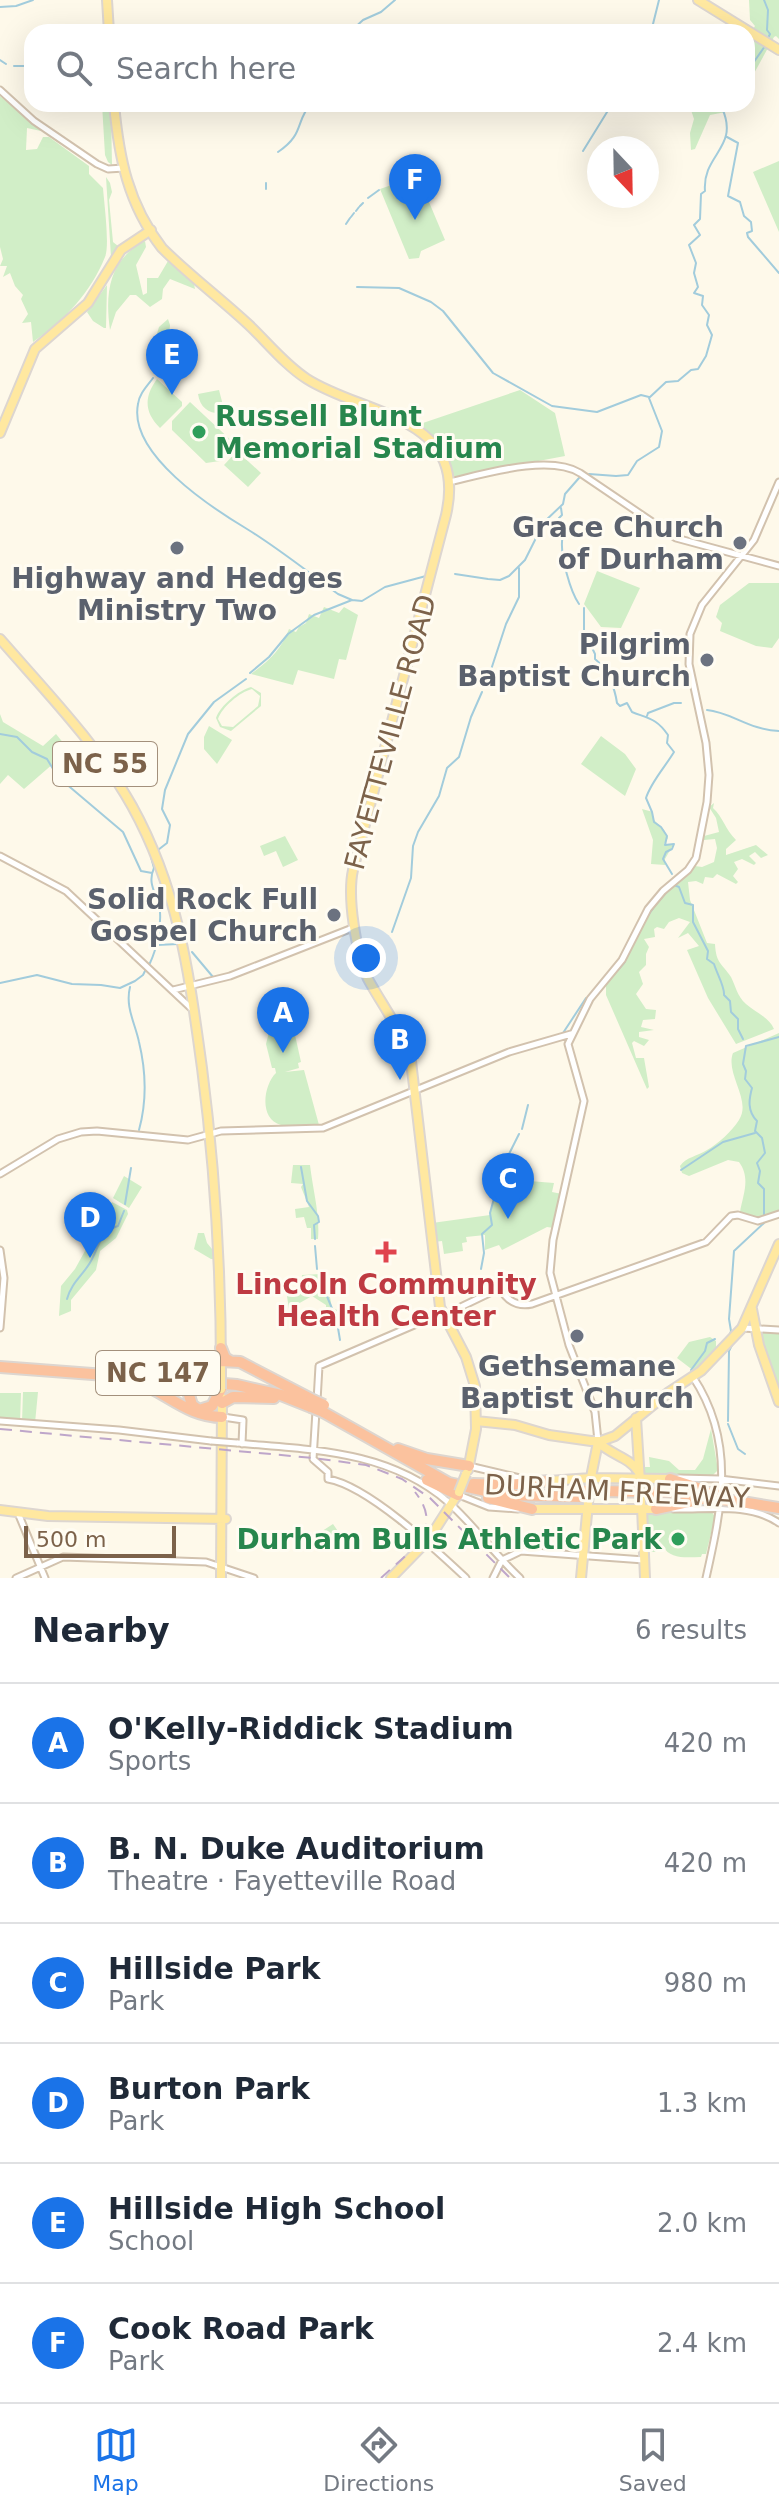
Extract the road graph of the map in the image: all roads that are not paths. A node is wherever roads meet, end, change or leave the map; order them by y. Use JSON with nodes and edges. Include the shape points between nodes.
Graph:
{"nodes":[{"id":1,"x":109,"y":0,"type":"edge"},
{"id":2,"x":698,"y":0,"type":"edge"},
{"id":3,"x":705,"y":0,"type":"edge"},
{"id":4,"x":110,"y":24,"type":"edge"},
{"id":5,"x":738,"y":24,"type":"edge"},
{"id":6,"x":740,"y":24,"type":"edge"},
{"id":7,"x":755,"y":35,"type":"edge"},
{"id":8,"x":779,"y":50,"type":"edge"},
{"id":9,"x":0,"y":90,"type":"edge"},
{"id":10,"x":24,"y":112,"type":"edge"},
{"id":11,"x":24,"y":112,"type":"edge"},
{"id":12,"x":117,"y":112,"type":"edge"},
{"id":13,"x":124,"y":168,"type":"junction"},
{"id":14,"x":151,"y":230,"type":"junction"},
{"id":15,"x":0,"y":433,"type":"edge"},
{"id":16,"x":449,"y":482,"type":"junction"},
{"id":17,"x":779,"y":482,"type":"edge"},
{"id":18,"x":743,"y":556,"type":"junction"},
{"id":19,"x":779,"y":566,"type":"edge"},
{"id":20,"x":0,"y":639,"type":"edge"},
{"id":21,"x":0,"y":856,"type":"edge"},
{"id":22,"x":356,"y":926,"type":"junction"},
{"id":23,"x":162,"y":979,"type":"junction"},
{"id":24,"x":187,"y":987,"type":"junction"},
{"id":25,"x":173,"y":990,"type":"junction"},
{"id":26,"x":195,"y":1014,"type":"junction"},
{"id":27,"x":572,"y":1034,"type":"junction"},
{"id":28,"x":561,"y":1039,"type":"junction"},
{"id":29,"x":550,"y":1042,"type":"junction"},
{"id":30,"x":569,"y":1042,"type":"junction"},
{"id":31,"x":415,"y":1091,"type":"junction"},
{"id":32,"x":210,"y":1138,"type":"junction"},
{"id":33,"x":0,"y":1174,"type":"edge"},
{"id":34,"x":779,"y":1214,"type":"edge"},
{"id":35,"x":779,"y":1244,"type":"edge"},
{"id":36,"x":0,"y":1250,"type":"edge"},
{"id":37,"x":555,"y":1295,"type":"junction"},
{"id":38,"x":752,"y":1308,"type":"junction"},
{"id":39,"x":442,"y":1314,"type":"junction"},
{"id":40,"x":0,"y":1328,"type":"edge"},
{"id":41,"x":742,"y":1328,"type":"junction"},
{"id":42,"x":756,"y":1329,"type":"junction"},
{"id":43,"x":779,"y":1330,"type":"edge"},
{"id":44,"x":221,"y":1348,"type":"joint"},
{"id":45,"x":1,"y":1364,"type":"edge"},
{"id":46,"x":224,"y":1364,"type":"junction"},
{"id":47,"x":124,"y":1373,"type":"junction"},
{"id":48,"x":693,"y":1377,"type":"junction"},
{"id":49,"x":218,"y":1386,"type":"junction"},
{"id":50,"x":779,"y":1402,"type":"edge"},
{"id":51,"x":222,"y":1403,"type":"junction"},
{"id":52,"x":310,"y":1404,"type":"junction"},
{"id":53,"x":323,"y":1409,"type":"junction"},
{"id":54,"x":222,"y":1418,"type":"junction"},
{"id":55,"x":636,"y":1418,"type":"junction"},
{"id":56,"x":0,"y":1421,"type":"edge"},
{"id":57,"x":476,"y":1421,"type":"junction"},
{"id":58,"x":598,"y":1442,"type":"junction"},
{"id":59,"x":240,"y":1444,"type":"junction"},
{"id":60,"x":398,"y":1449,"type":"junction"},
{"id":61,"x":313,"y":1451,"type":"junction"},
{"id":62,"x":592,"y":1473,"type":"junction"},
{"id":63,"x":670,"y":1479,"type":"junction"},
{"id":64,"x":722,"y":1479,"type":"junction"},
{"id":65,"x":640,"y":1480,"type":"junction"},
{"id":66,"x":549,"y":1481,"type":"junction"},
{"id":67,"x":465,"y":1483,"type":"junction"},
{"id":68,"x":779,"y":1486,"type":"edge"},
{"id":69,"x":591,"y":1497,"type":"junction"},
{"id":70,"x":743,"y":1499,"type":"junction"},
{"id":71,"x":712,"y":1500,"type":"junction"},
{"id":72,"x":452,"y":1506,"type":"junction"},
{"id":73,"x":779,"y":1507,"type":"edge"},
{"id":74,"x":647,"y":1508,"type":"junction"},
{"id":75,"x":532,"y":1509,"type":"joint"},
{"id":76,"x":587,"y":1509,"type":"junction"},
{"id":77,"x":758,"y":1509,"type":"junction"},
{"id":78,"x":0,"y":1510,"type":"edge"},
{"id":79,"x":18,"y":1513,"type":"junction"},
{"id":80,"x":224,"y":1519,"type":"junction"},
{"id":81,"x":779,"y":1523,"type":"edge"},
{"id":82,"x":426,"y":1542,"type":"junction"},
{"id":83,"x":583,"y":1557,"type":"junction"},
{"id":84,"x":502,"y":1560,"type":"junction"},
{"id":85,"x":644,"y":1560,"type":"junction"},
{"id":86,"x":41,"y":1567,"type":"junction"},
{"id":87,"x":224,"y":1567,"type":"junction"},
{"id":88,"x":16,"y":1578,"type":"edge"},
{"id":89,"x":45,"y":1578,"type":"edge"},
{"id":90,"x":223,"y":1578,"type":"edge"},
{"id":91,"x":254,"y":1578,"type":"edge"},
{"id":92,"x":391,"y":1578,"type":"edge"},
{"id":93,"x":466,"y":1578,"type":"edge"},
{"id":94,"x":493,"y":1578,"type":"edge"},
{"id":95,"x":520,"y":1578,"type":"edge"},
{"id":96,"x":581,"y":1578,"type":"edge"},
{"id":97,"x":645,"y":1578,"type":"edge"},
{"id":98,"x":706,"y":1578,"type":"edge"}],
"edges":[{"from":1,"to":4,"type":"main road"},
{"from":2,"to":5,"type":"main road"},
{"from":3,"to":6,"type":"main road"},
{"from":7,"to":8,"type":"main road"},
{"from":9,"to":10,"type":"street"},
{"from":11,"to":13,"type":"street","via":[[100,167]]},
{"from":12,"to":13,"type":"main road","name":"FAYETTEVILLE ROAD"},
{"from":13,"to":14,"type":"main road","name":"FAYETTEVILLE ROAD"},
{"from":14,"to":15,"type":"main road","via":[[121,250],[88,303],[35,349]]},
{"from":14,"to":16,"type":"main road","name":"FAYETTEVILLE ROAD","via":[[168,254],[304,377],[422,431],[440,453]]},
{"from":16,"to":18,"type":"street","via":[[540,464],[564,465],[676,538]]},
{"from":16,"to":22,"type":"main road","name":"FAYETTEVILLE ROAD","via":[[446,515],[351,878]]},
{"from":17,"to":18,"type":"street"},
{"from":18,"to":19,"type":"street"},
{"from":18,"to":27,"type":"street","via":[[702,605],[689,639],[709,770],[698,854],[652,903],[622,960],[595,992]]},
{"from":20,"to":24,"type":"main road","number":"NC 55","via":[[89,743],[132,807],[171,895],[181,929]]},
{"from":21,"to":23,"type":"street","via":[[66,891]]},
{"from":22,"to":24,"type":"street","via":[[230,976]]},
{"from":22,"to":31,"type":"main road","name":"FAYETTEVILLE ROAD","via":[[366,973],[408,1052]]},
{"from":23,"to":24,"type":"street"},
{"from":23,"to":25,"type":"street"},
{"from":24,"to":25,"type":"street"},
{"from":24,"to":26,"type":"main road","number":"NC 55"},
{"from":25,"to":26,"type":"street"},
{"from":26,"to":32,"type":"main road","number":"NC 55"},
{"from":27,"to":28,"type":"street"},
{"from":27,"to":30,"type":"street"},
{"from":28,"to":29,"type":"street"},
{"from":28,"to":30,"type":"street"},
{"from":29,"to":30,"type":"street"},
{"from":29,"to":31,"type":"street","via":[[515,1050]]},
{"from":30,"to":37,"type":"street","via":[[584,1101],[551,1253]]},
{"from":31,"to":32,"type":"street","via":[[323,1128],[259,1128]]},
{"from":31,"to":39,"type":"main road","name":"FAYETTEVILLE ROAD"},
{"from":32,"to":33,"type":"street","via":[[81,1132],[58,1139]]},
{"from":32,"to":44,"type":"main road","number":"NC 55"},
{"from":34,"to":37,"type":"street","via":[[758,1221],[738,1215],[726,1219],[706,1242]]},
{"from":35,"to":38,"type":"main road"},
{"from":36,"to":40,"type":"street"},
{"from":37,"to":39,"type":"street","via":[[523,1305],[500,1288]]},
{"from":37,"to":58,"type":"street","via":[[595,1412]]},
{"from":38,"to":41,"type":"main road"},
{"from":38,"to":42,"type":"main road"},
{"from":39,"to":57,"type":"main road","name":"FAYETTEVILLE ROAD","via":[[471,1371]]},
{"from":39,"to":61,"type":"street","via":[[319,1366]]},
{"from":41,"to":42,"type":"street"},
{"from":41,"to":48,"type":"main road"},
{"from":42,"to":43,"type":"street"},
{"from":42,"to":50,"type":"main road"},
{"from":44,"to":46,"type":"highway"},
{"from":45,"to":47,"type":"highway","name":"DURHAM FREEWAY","number":"NC 147"},
{"from":46,"to":47,"type":"highway"},
{"from":46,"to":49,"type":"main road","bridge":true},
{"from":46,"to":52,"type":"highway","via":[[248,1364]]},
{"from":47,"to":49,"type":"highway","name":"DURHAM FREEWAY","number":"NC 147"},
{"from":47,"to":52,"type":"highway","name":"DURHAM FREEWAY","number":"NC 147","via":[[248,1380]]},
{"from":47,"to":54,"type":"highway","via":[[190,1412]]},
{"from":48,"to":55,"type":"main road"},
{"from":48,"to":64,"type":"street","via":[[713,1418]]},
{"from":49,"to":51,"type":"main road"},
{"from":49,"to":52,"type":"highway","name":"DURHAM FREEWAY","number":"NC 147","via":[[259,1389]]},
{"from":51,"to":52,"type":"highway","via":[[233,1397],[267,1397]]},
{"from":51,"to":54,"type":"main road"},
{"from":52,"to":53,"type":"highway","name":"DURHAM FREEWAY","number":"NC 147","bridge":true},
{"from":53,"to":60,"type":"highway","name":"DURHAM FREEWAY","number":"NC 147"},
{"from":53,"to":67,"type":"highway","name":"DURHAM FREEWAY","number":"NC 147","via":[[420,1476]]},
{"from":54,"to":59,"type":"street","via":[[243,1420]]},
{"from":54,"to":80,"type":"main road"},
{"from":55,"to":58,"type":"main road","via":[[615,1436]]},
{"from":55,"to":65,"type":"main road"},
{"from":56,"to":59,"type":"street","bridge":true},
{"from":57,"to":58,"type":"main road"},
{"from":57,"to":67,"type":"main road","name":"FAYETTEVILLE ROAD"},
{"from":58,"to":62,"type":"main road"},
{"from":58,"to":65,"type":"main road","via":[[631,1462]]},
{"from":59,"to":61,"type":"street"},
{"from":60,"to":67,"type":"highway","name":"DURHAM FREEWAY","number":"NC 147"},
{"from":60,"to":67,"type":"highway","via":[[427,1459]]},
{"from":61,"to":72,"type":"street","via":[[382,1463]]},
{"from":61,"to":82,"type":"street","via":[[328,1479],[348,1485]]},
{"from":62,"to":65,"type":"main road"},
{"from":62,"to":66,"type":"main road"},
{"from":62,"to":69,"type":"main road"},
{"from":63,"to":64,"type":"street"},
{"from":63,"to":65,"type":"main road"},
{"from":63,"to":71,"type":"highway"},
{"from":64,"to":68,"type":"street"},
{"from":64,"to":71,"type":"street"},
{"from":65,"to":74,"type":"main road","bridge":true},
{"from":66,"to":67,"type":"highway"},
{"from":66,"to":67,"type":"street","via":[[507,1477]]},
{"from":67,"to":69,"type":"highway","name":"DURHAM FREEWAY","number":"NC 147"},
{"from":67,"to":72,"type":"main road","name":"FAYETTEVILLE ROAD"},
{"from":67,"to":75,"type":"highway","via":[[489,1498]]},
{"from":69,"to":71,"type":"highway","name":"DURHAM FREEWAY","number":"NC 147"},
{"from":69,"to":74,"type":"main road"},
{"from":69,"to":76,"type":"main road"},
{"from":70,"to":71,"type":"highway","name":"DURHAM FREEWAY","number":"NC 147"},
{"from":70,"to":73,"type":"highway","name":"DURHAM FREEWAY","number":"NC 147"},
{"from":70,"to":77,"type":"highway","name":"DURHAM FREEWAY","number":"NC 147"},
{"from":71,"to":74,"type":"highway"},
{"from":71,"to":74,"type":"street"},
{"from":71,"to":77,"type":"street"},
{"from":71,"to":98,"type":"street"},
{"from":72,"to":82,"type":"main road","name":"FAYETTEVILLE ROAD"},
{"from":72,"to":84,"type":"street"},
{"from":73,"to":77,"type":"highway","name":"DURHAM FREEWAY"},
{"from":74,"to":85,"type":"main road","via":[[642,1520]]},
{"from":75,"to":76,"type":"main road"},
{"from":76,"to":83,"type":"main road"},
{"from":77,"to":81,"type":"street"},
{"from":78,"to":79,"type":"main road"},
{"from":79,"to":80,"type":"main road"},
{"from":79,"to":86,"type":"street"},
{"from":80,"to":87,"type":"main road"},
{"from":82,"to":92,"type":"main road","name":"FAYETTEVILLE ROAD"},
{"from":82,"to":93,"type":"street"},
{"from":83,"to":84,"type":"street","via":[[523,1550]]},
{"from":83,"to":85,"type":"street"},
{"from":83,"to":96,"type":"main road"},
{"from":84,"to":94,"type":"street"},
{"from":84,"to":95,"type":"street"},
{"from":85,"to":97,"type":"main road"},
{"from":86,"to":87,"type":"street","via":[[63,1557],[200,1561]]},
{"from":86,"to":88,"type":"street"},
{"from":86,"to":89,"type":"street"},
{"from":87,"to":90,"type":"main road"},
{"from":87,"to":91,"type":"street"}]}
